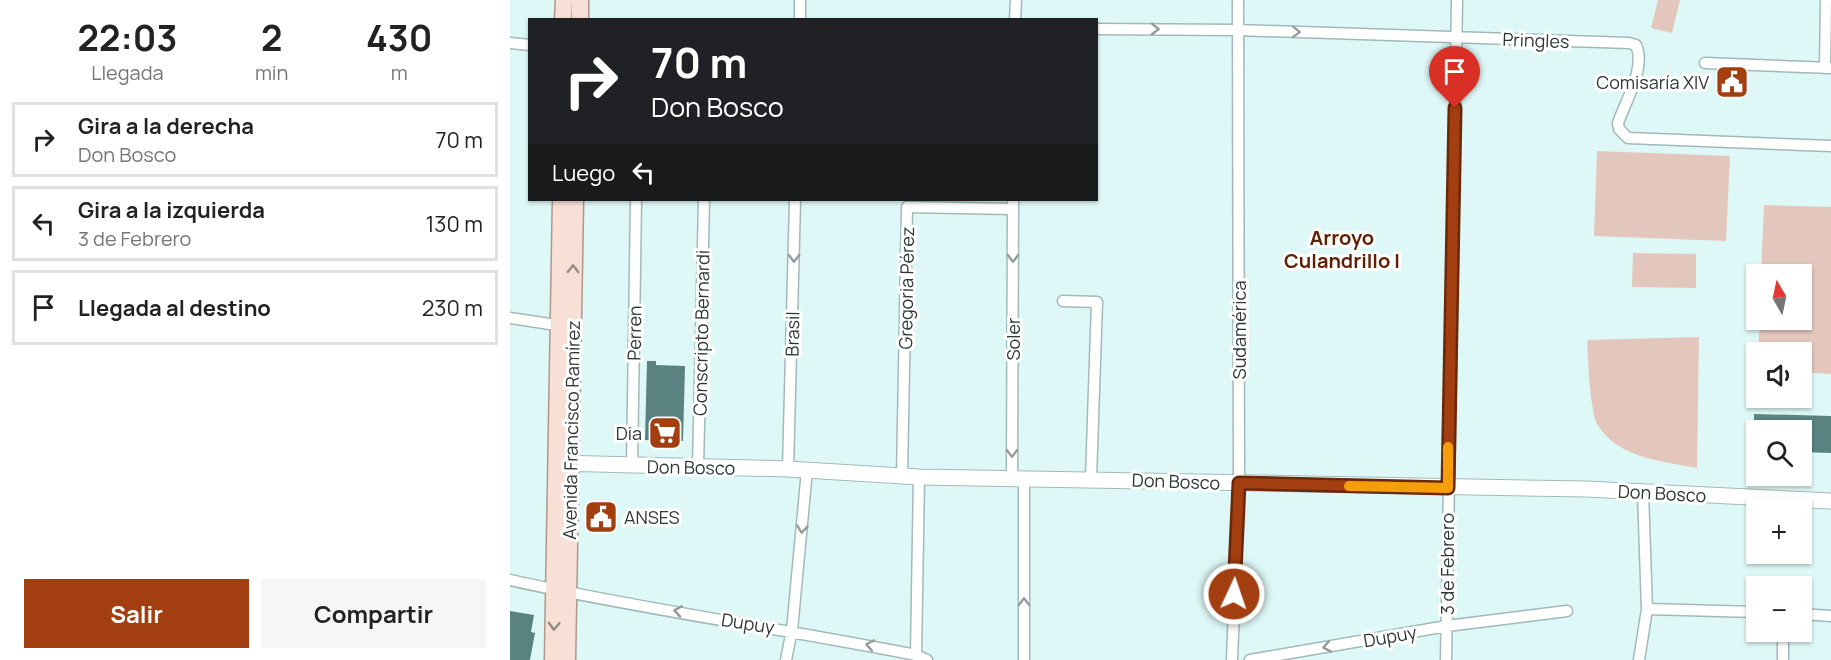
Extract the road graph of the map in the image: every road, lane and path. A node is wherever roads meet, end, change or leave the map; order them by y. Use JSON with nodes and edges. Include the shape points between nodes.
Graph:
{"nodes":[{"id":1,"x":564,"y":0,"type":"edge"},
{"id":2,"x":580,"y":0,"type":"edge"},
{"id":3,"x":800,"y":0,"type":"edge"},
{"id":4,"x":1016,"y":0,"type":"edge"},
{"id":5,"x":1238,"y":0,"type":"edge"},
{"id":6,"x":1457,"y":0,"type":"edge"},
{"id":7,"x":1826,"y":0,"type":"edge"},
{"id":8,"x":563,"y":18,"type":"edge"},
{"id":9,"x":580,"y":18,"type":"edge"},
{"id":10,"x":800,"y":18,"type":"edge"},
{"id":11,"x":1015,"y":18,"type":"edge"},
{"id":12,"x":1098,"y":29,"type":"edge"},
{"id":13,"x":1237,"y":30,"type":"junction"},
{"id":14,"x":1456,"y":37,"type":"junction"},
{"id":15,"x":510,"y":43,"type":"edge"},
{"id":16,"x":528,"y":45,"type":"edge"},
{"id":17,"x":1705,"y":63,"type":"dead end"},
{"id":18,"x":1828,"y":68,"type":"edge"},
{"id":19,"x":1831,"y":146,"type":"edge"},
{"id":20,"x":561,"y":201,"type":"edge"},
{"id":21,"x":575,"y":201,"type":"edge"},
{"id":22,"x":636,"y":201,"type":"edge"},
{"id":23,"x":704,"y":201,"type":"edge"},
{"id":24,"x":795,"y":201,"type":"edge"},
{"id":25,"x":1013,"y":204,"type":"edge"},
{"id":26,"x":1063,"y":301,"type":"dead end"},
{"id":27,"x":510,"y":318,"type":"edge"},
{"id":28,"x":565,"y":326,"type":"junction"},
{"id":29,"x":564,"y":463,"type":"junction"},
{"id":30,"x":632,"y":466,"type":"junction"},
{"id":31,"x":698,"y":466,"type":"junction"},
{"id":32,"x":788,"y":469,"type":"junction"},
{"id":33,"x":807,"y":470,"type":"junction"},
{"id":34,"x":902,"y":476,"type":"junction"},
{"id":35,"x":919,"y":477,"type":"junction"},
{"id":36,"x":1018,"y":478,"type":"junction"},
{"id":37,"x":1091,"y":478,"type":"junction"},
{"id":38,"x":1239,"y":483,"type":"junction"},
{"id":39,"x":1448,"y":488,"type":"junction"},
{"id":40,"x":1643,"y":493,"type":"junction"},
{"id":41,"x":1831,"y":501,"type":"edge"},
{"id":42,"x":510,"y":580,"type":"edge"},
{"id":43,"x":562,"y":592,"type":"junction"},
{"id":44,"x":1647,"y":609,"type":"junction"},
{"id":45,"x":1567,"y":611,"type":"dead end"},
{"id":46,"x":1746,"y":612,"type":"edge"},
{"id":47,"x":1812,"y":615,"type":"edge"},
{"id":48,"x":1831,"y":616,"type":"edge"},
{"id":49,"x":1447,"y":626,"type":"junction"},
{"id":50,"x":792,"y":630,"type":"junction"},
{"id":51,"x":1783,"y":642,"type":"edge"},
{"id":52,"x":916,"y":655,"type":"junction"},
{"id":53,"x":553,"y":660,"type":"edge"},
{"id":54,"x":567,"y":660,"type":"edge"},
{"id":55,"x":786,"y":660,"type":"edge"},
{"id":56,"x":927,"y":660,"type":"edge"},
{"id":57,"x":1024,"y":660,"type":"edge"},
{"id":58,"x":1232,"y":660,"type":"edge"},
{"id":59,"x":1250,"y":660,"type":"edge"},
{"id":60,"x":1446,"y":660,"type":"edge"},
{"id":61,"x":1639,"y":660,"type":"edge"},
{"id":62,"x":1783,"y":660,"type":"edge"}],
"edges":[{"from":1,"to":8,"type":"main road"},
{"from":2,"to":9,"type":"main road"},
{"from":3,"to":10,"type":"street"},
{"from":4,"to":11,"type":"street"},
{"from":5,"to":13,"type":"street","name":"Sudamérica"},
{"from":6,"to":14,"type":"street","name":"3 de Febrero"},
{"from":7,"to":18,"type":"street"},
{"from":12,"to":13,"type":"street","name":"Pringles","one_way":true},
{"from":13,"to":14,"type":"street","name":"Pringles","one_way":true},
{"from":13,"to":38,"type":"street","name":"Sudamérica"},
{"from":14,"to":19,"type":"street","name":"Pringles","via":[[1636,45],[1640,55],[1638,67],[1618,123],[1629,138]]},
{"from":14,"to":39,"type":"street","name":"3 de Febrero"},
{"from":15,"to":16,"type":"street"},
{"from":17,"to":18,"type":"street"},
{"from":20,"to":28,"type":"main road","name":"Avenida Francisco Ramírez"},
{"from":28,"to":21,"type":"main road","name":"Avenida Francisco Ramírez","one_way":true},
{"from":22,"to":30,"type":"street","name":"Perren"},
{"from":23,"to":31,"type":"street","name":"Conscripto Bernardi"},
{"from":24,"to":32,"type":"street","name":"Brasil","one_way":true},
{"from":25,"to":34,"type":"street","name":"Gregoria Pérez","via":[[907,207]]},
{"from":25,"to":36,"type":"street","name":"Soler","one_way":true},
{"from":26,"to":37,"type":"street","via":[[1096,302]]},
{"from":27,"to":28,"type":"street"},
{"from":28,"to":29,"type":"main road","name":"Avenida Francisco Ramírez"},
{"from":29,"to":30,"type":"main road","name":"Don Bosco"},
{"from":29,"to":43,"type":"main road","name":"Avenida Francisco Ramírez"},
{"from":30,"to":31,"type":"main road","name":"Don Bosco"},
{"from":31,"to":32,"type":"main road","name":"Don Bosco"},
{"from":32,"to":33,"type":"main road","name":"Don Bosco"},
{"from":33,"to":34,"type":"main road","name":"Don Bosco"},
{"from":33,"to":50,"type":"street","one_way":true},
{"from":34,"to":35,"type":"main road","name":"Don Bosco"},
{"from":35,"to":36,"type":"main road","name":"Don Bosco"},
{"from":35,"to":52,"type":"street"},
{"from":36,"to":37,"type":"main road","name":"Don Bosco"},
{"from":57,"to":36,"type":"street","name":"Soler","one_way":true},
{"from":37,"to":38,"type":"main road","name":"Don Bosco"},
{"from":38,"to":39,"type":"main road","name":"Don Bosco"},
{"from":38,"to":58,"type":"street","name":"Sudamérica"},
{"from":39,"to":40,"type":"main road","name":"Don Bosco"},
{"from":39,"to":49,"type":"street","name":"3 de Febrero"},
{"from":40,"to":41,"type":"main road","name":"Don Bosco"},
{"from":40,"to":44,"type":"street"},
{"from":42,"to":43,"type":"street","name":"Dupuy"},
{"from":50,"to":43,"type":"street","name":"Dupuy","one_way":true},
{"from":43,"to":53,"type":"main road","name":"Avenida Francisco Ramírez","one_way":true},
{"from":43,"to":54,"type":"main road","name":"Avenida Francisco Ramírez"},
{"from":44,"to":46,"type":"street"},
{"from":44,"to":61,"type":"street"},
{"from":45,"to":49,"type":"street","name":"Dupuy"},
{"from":47,"to":48,"type":"street"},
{"from":49,"to":59,"type":"street","name":"Dupuy","one_way":true},
{"from":49,"to":60,"type":"street","name":"3 de Febrero"},
{"from":52,"to":50,"type":"street","name":"Dupuy","one_way":true},
{"from":50,"to":55,"type":"street"},
{"from":51,"to":62,"type":"street"},
{"from":52,"to":56,"type":"street","name":"Dupuy"}]}
